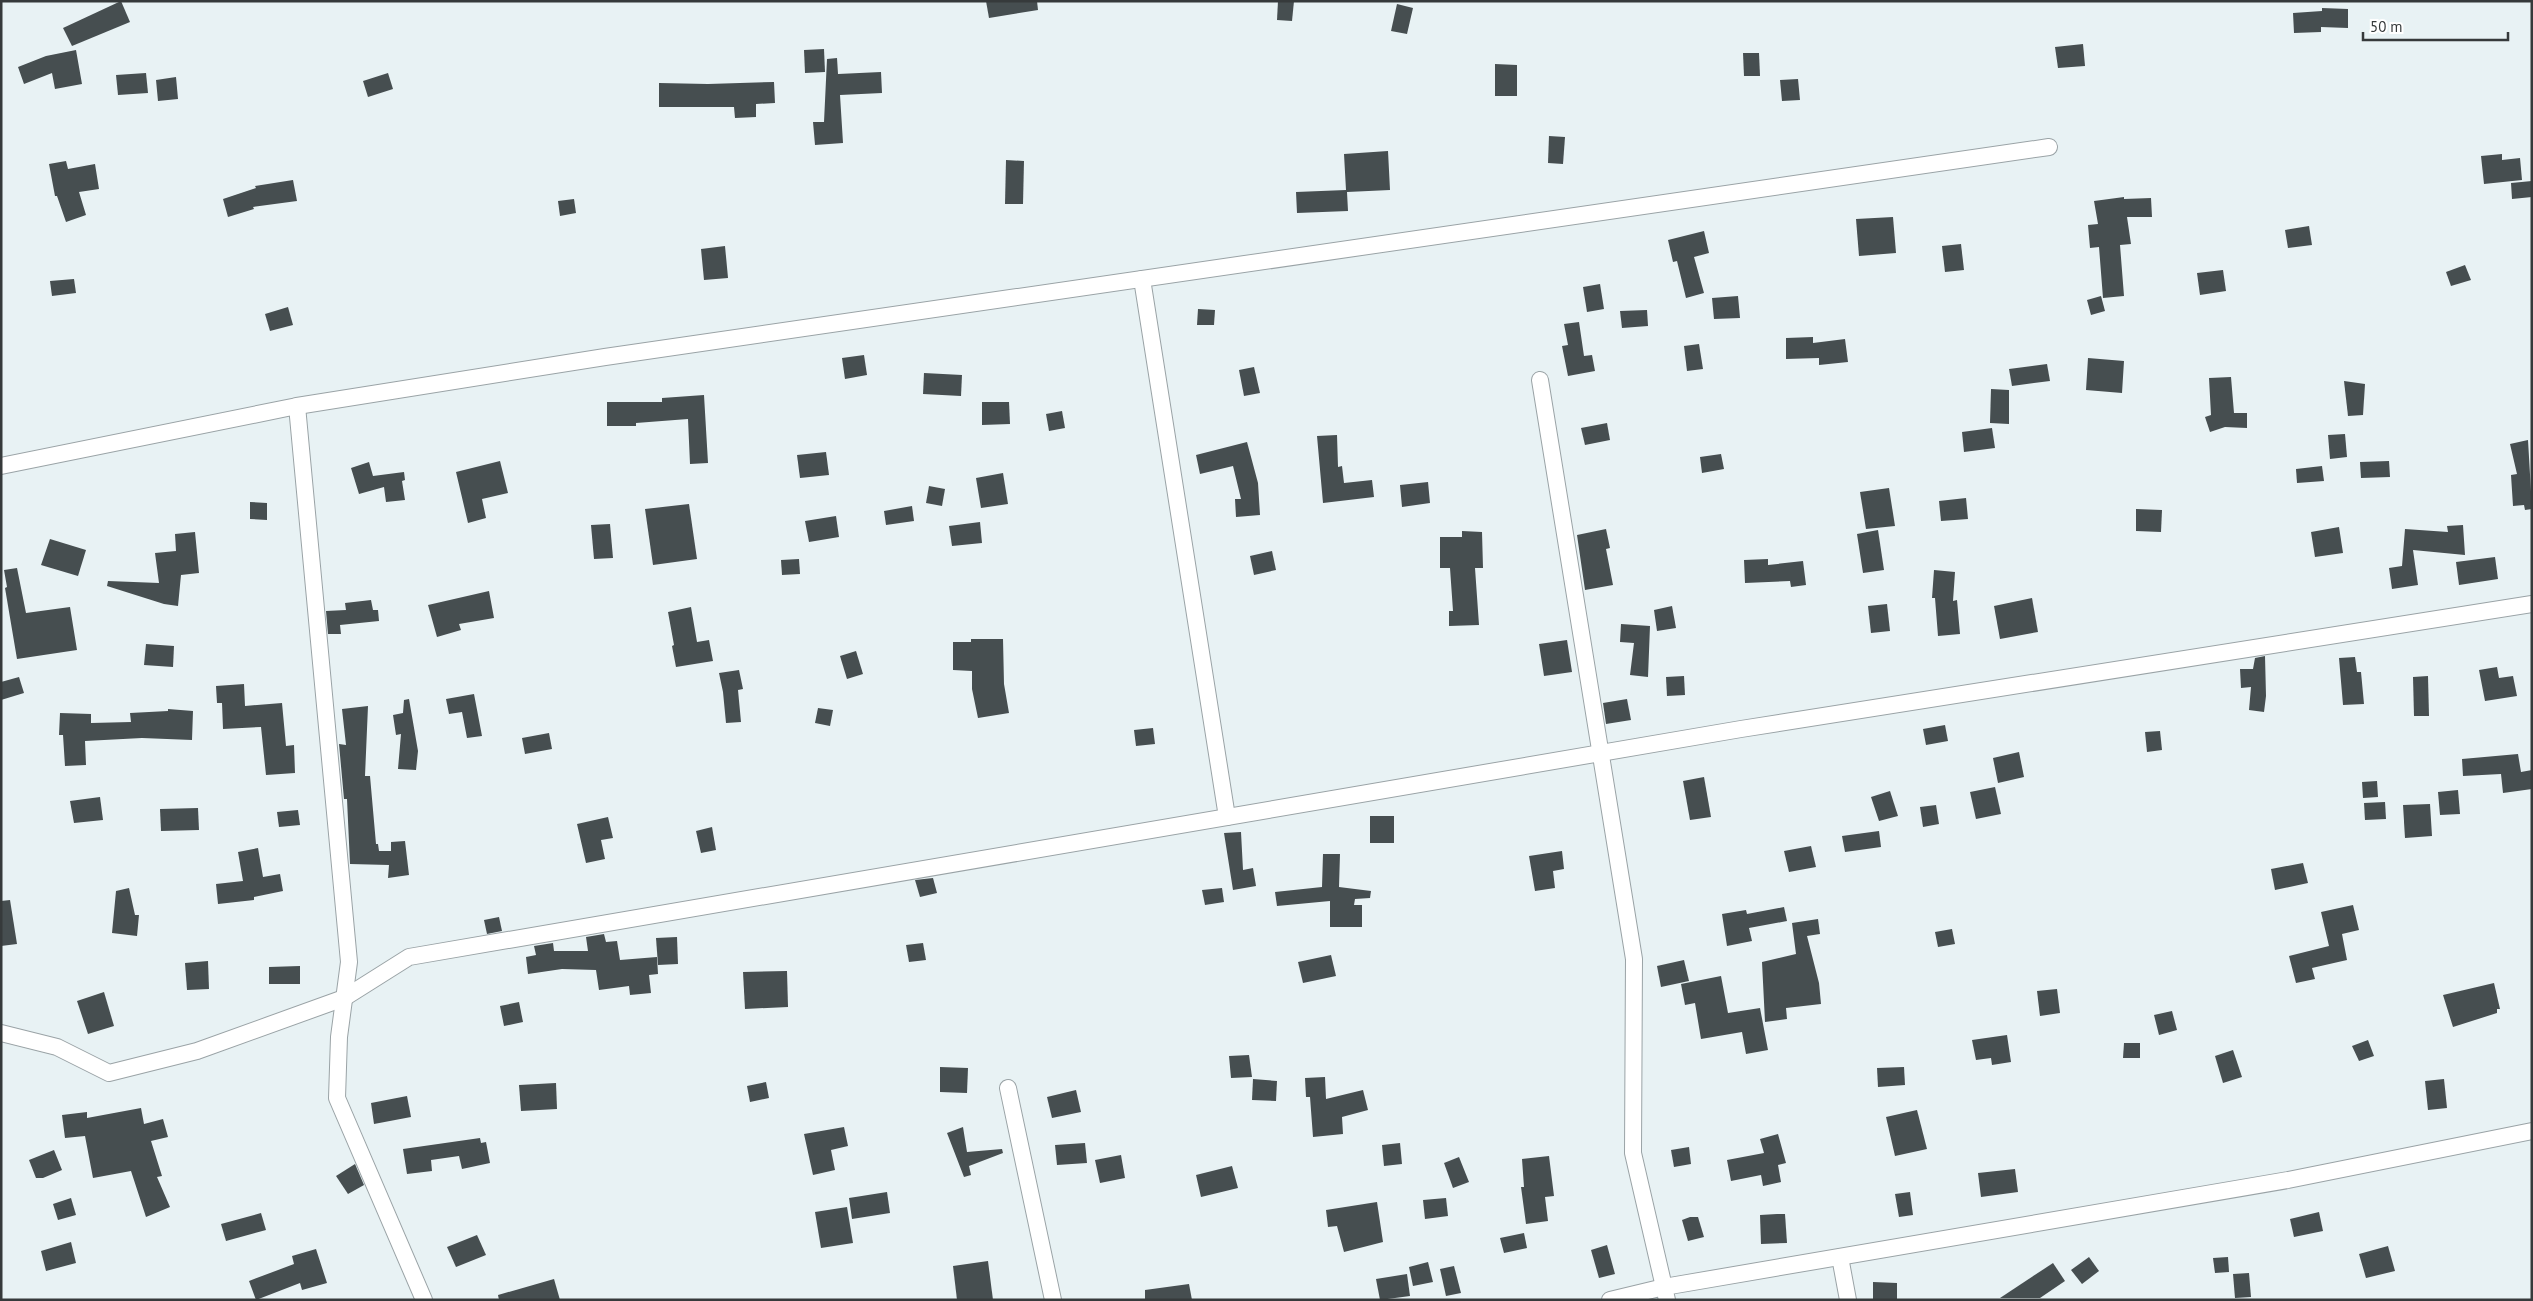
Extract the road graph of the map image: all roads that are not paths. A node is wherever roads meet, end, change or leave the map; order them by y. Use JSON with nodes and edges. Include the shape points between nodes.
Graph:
{"nodes":[{"id":1,"x":2049,"y":146,"type":"dead end"},
{"id":2,"x":1142,"y":279,"type":"junction"},
{"id":3,"x":1540,"y":380,"type":"dead end"},
{"id":4,"x":296,"y":406,"type":"junction"},
{"id":5,"x":1,"y":466,"type":"edge"},
{"id":6,"x":2532,"y":604,"type":"edge"},
{"id":7,"x":1601,"y":753,"type":"junction"},
{"id":8,"x":1227,"y":817,"type":"junction"},
{"id":9,"x":344,"y":998,"type":"junction"},
{"id":10,"x":1,"y":1033,"type":"edge"},
{"id":11,"x":1008,"y":1088,"type":"dead end"},
{"id":12,"x":2532,"y":1131,"type":"edge"},
{"id":13,"x":1840,"y":1257,"type":"junction"},
{"id":14,"x":1665,"y":1294,"type":"edge"},
{"id":15,"x":424,"y":1300,"type":"edge"},
{"id":16,"x":1053,"y":1300,"type":"edge"},
{"id":17,"x":1610,"y":1300,"type":"edge"},
{"id":18,"x":1848,"y":1300,"type":"edge"}],
"edges":[{"from":1,"to":2,"type":"street"},
{"from":2,"to":4,"type":"street","via":[[605,357]]},
{"from":2,"to":8,"type":"street"},
{"from":3,"to":7,"type":"street"},
{"from":4,"to":5,"type":"street"},
{"from":4,"to":9,"type":"street","via":[[349,962]]},
{"from":6,"to":7,"type":"street"},
{"from":7,"to":8,"type":"street"},
{"from":7,"to":14,"type":"street","via":[[1634,959],[1633,1154]]},
{"from":8,"to":9,"type":"street","via":[[409,957]]},
{"from":9,"to":10,"type":"street","via":[[197,1051],[109,1073],[57,1046]]},
{"from":9,"to":15,"type":"street","via":[[339,1037],[338,1098]]},
{"from":11,"to":16,"type":"street"},
{"from":12,"to":13,"type":"street","via":[[2288,1180]]},
{"from":13,"to":14,"type":"street"},
{"from":13,"to":18,"type":"street"},
{"from":14,"to":17,"type":"street"}]}
